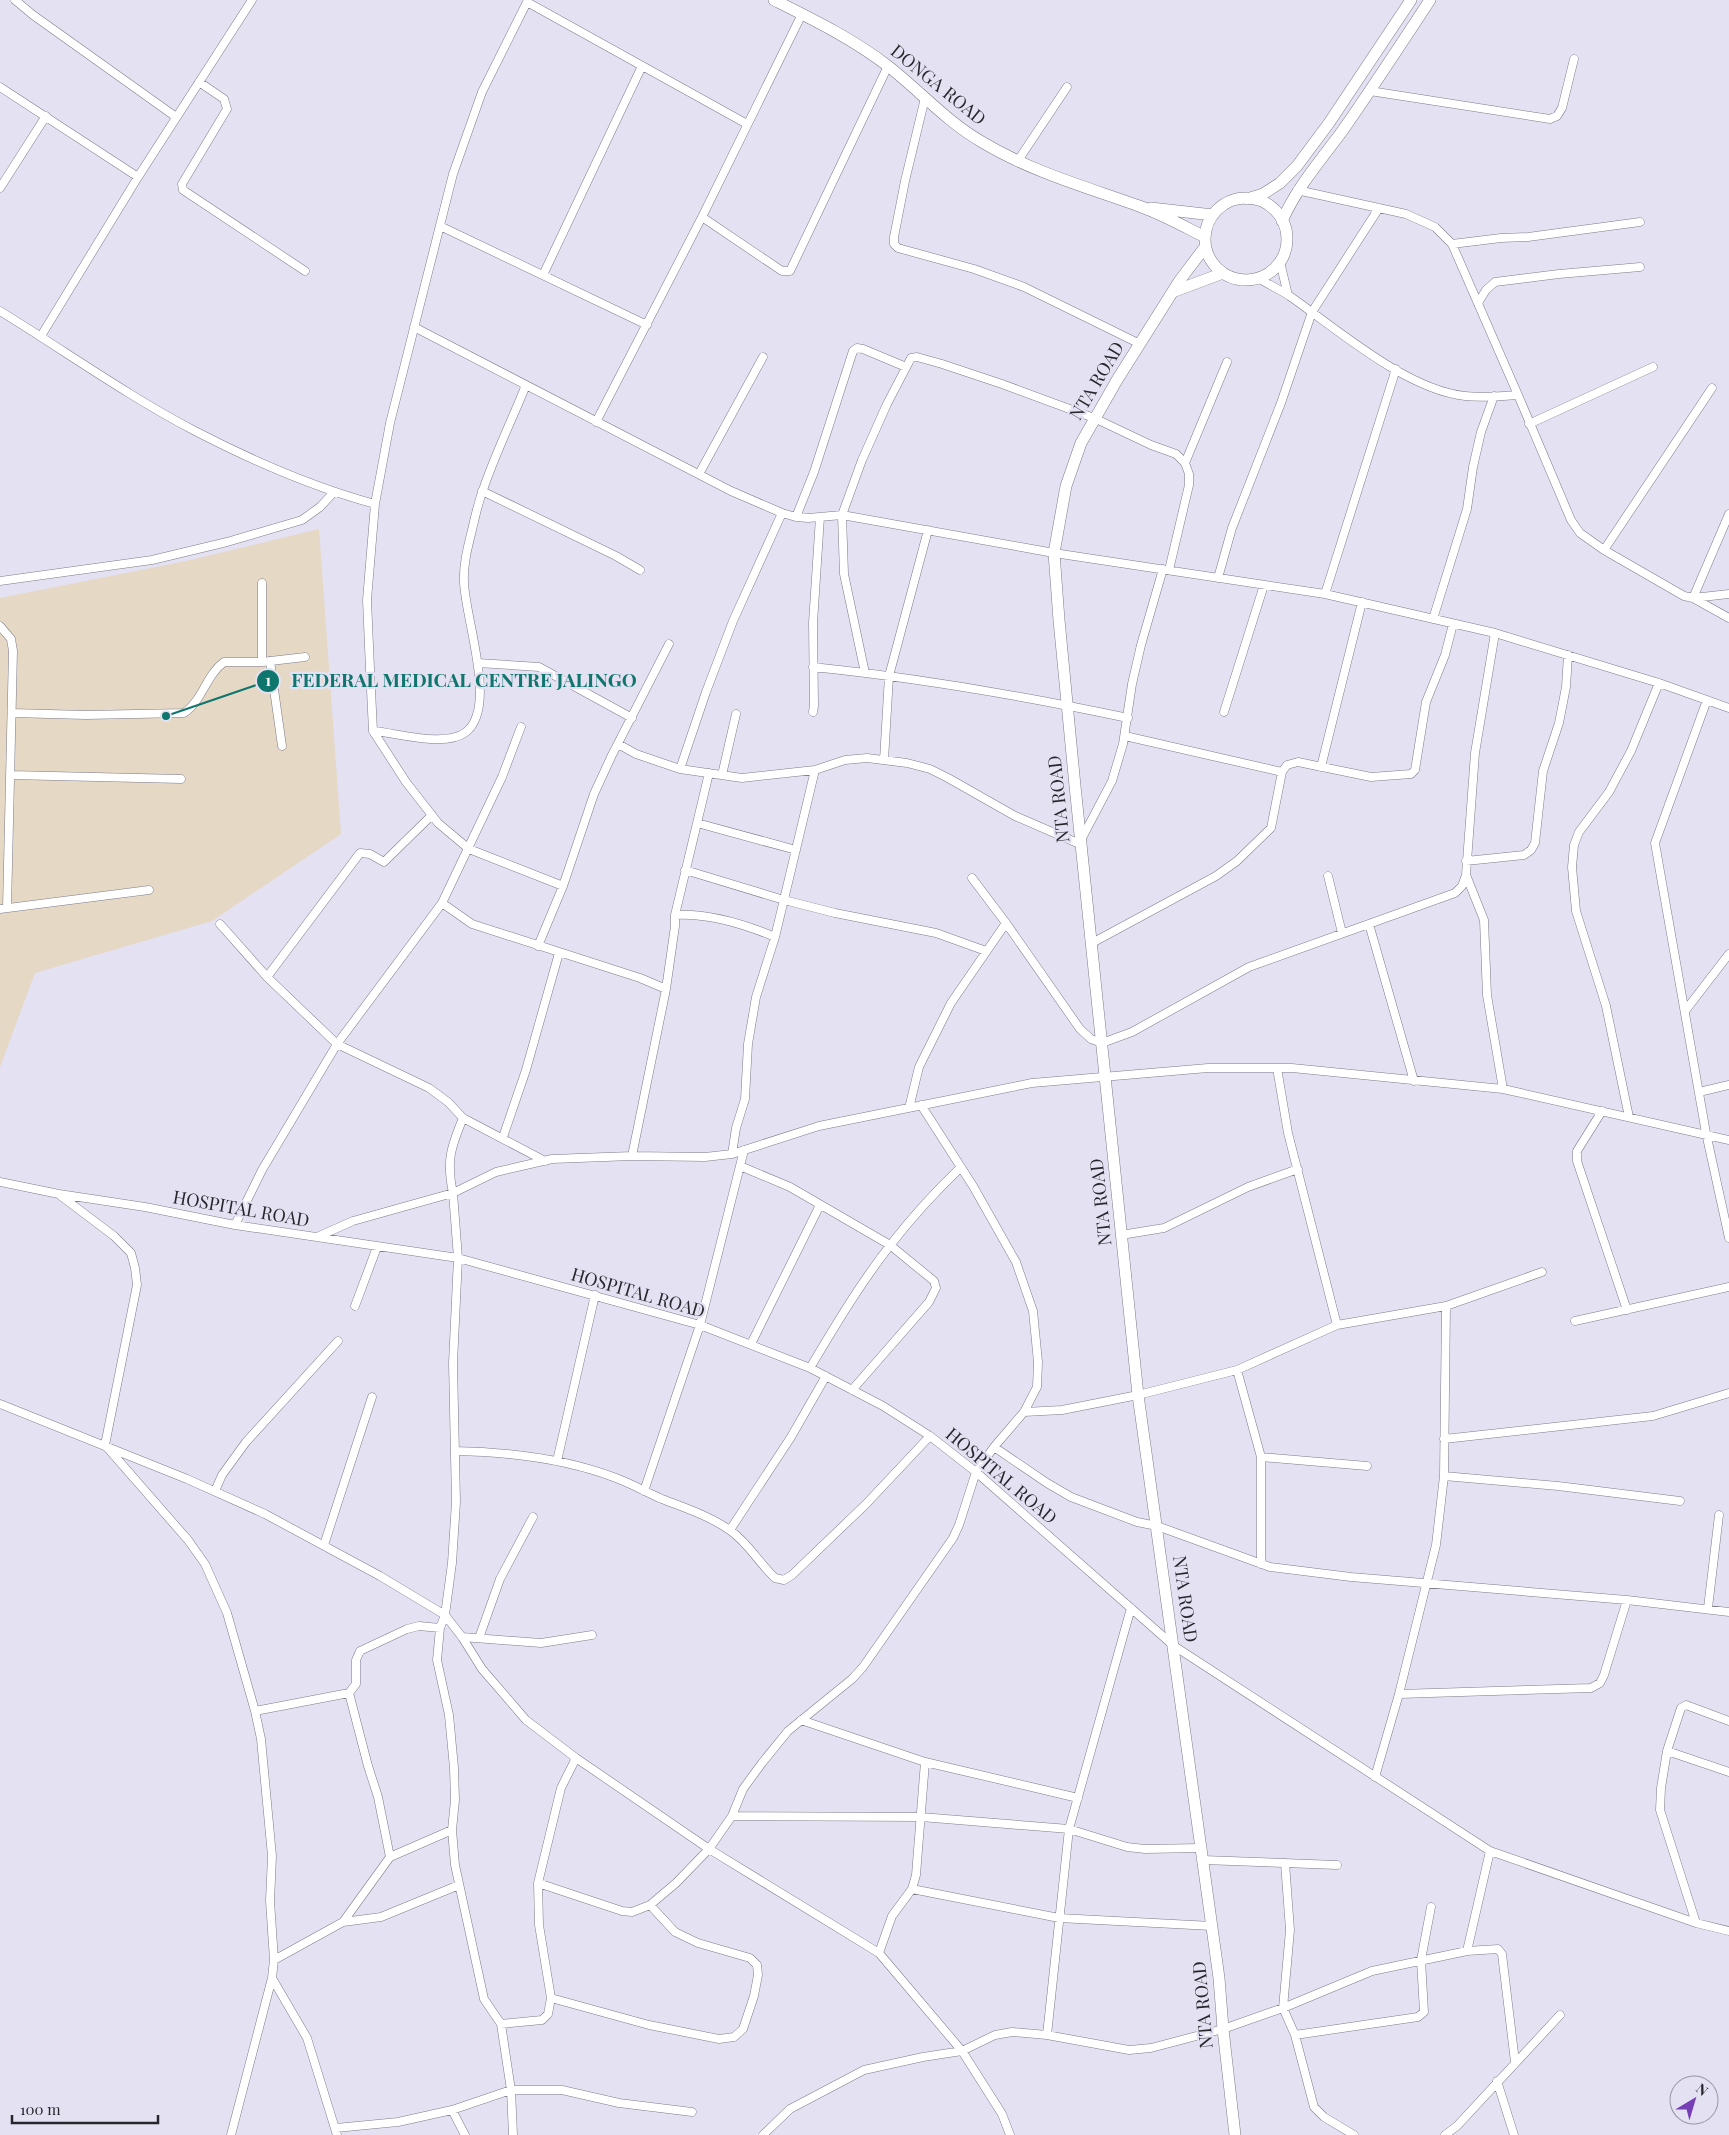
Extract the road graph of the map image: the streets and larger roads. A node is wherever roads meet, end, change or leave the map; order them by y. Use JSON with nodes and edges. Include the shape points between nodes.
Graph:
{"nodes":[{"id":1,"x":16,"y":0,"type":"edge"},
{"id":2,"x":252,"y":0,"type":"edge"},
{"id":3,"x":774,"y":0,"type":"edge"},
{"id":4,"x":1411,"y":0,"type":"edge"},
{"id":5,"x":1430,"y":0,"type":"edge"},
{"id":6,"x":527,"y":1,"type":"edge"},
{"id":7,"x":802,"y":14,"type":"junction"},
{"id":8,"x":1574,"y":59,"type":"dead end"},
{"id":9,"x":642,"y":66,"type":"junction"},
{"id":10,"x":888,"y":66,"type":"junction"},
{"id":11,"x":198,"y":82,"type":"junction"},
{"id":12,"x":0,"y":87,"type":"edge"},
{"id":13,"x":1067,"y":87,"type":"dead end"},
{"id":14,"x":1370,"y":91,"type":"junction"},
{"id":15,"x":926,"y":98,"type":"junction"},
{"id":16,"x":46,"y":116,"type":"junction"},
{"id":17,"x":176,"y":117,"type":"junction"},
{"id":18,"x":747,"y":124,"type":"junction"},
{"id":19,"x":1017,"y":162,"type":"junction"},
{"id":20,"x":138,"y":177,"type":"junction"},
{"id":21,"x":0,"y":188,"type":"edge"},
{"id":22,"x":1297,"y":190,"type":"junction"},
{"id":23,"x":1247,"y":199,"type":"junction"},
{"id":24,"x":1142,"y":207,"type":"junction"},
{"id":25,"x":1379,"y":208,"type":"junction"},
{"id":26,"x":1213,"y":215,"type":"junction"},
{"id":27,"x":702,"y":217,"type":"junction"},
{"id":28,"x":1282,"y":221,"type":"junction"},
{"id":29,"x":1640,"y":222,"type":"dead end"},
{"id":30,"x":440,"y":226,"type":"junction"},
{"id":31,"x":1205,"y":242,"type":"junction"},
{"id":32,"x":1452,"y":244,"type":"junction"},
{"id":33,"x":1280,"y":262,"type":"junction"},
{"id":34,"x":1640,"y":268,"type":"dead end"},
{"id":35,"x":305,"y":270,"type":"dead end"},
{"id":36,"x":1223,"y":273,"type":"junction"},
{"id":37,"x":543,"y":275,"type":"junction"},
{"id":38,"x":1258,"y":278,"type":"junction"},
{"id":39,"x":1175,"y":291,"type":"junction"},
{"id":40,"x":1288,"y":295,"type":"junction"},
{"id":41,"x":1478,"y":303,"type":"junction"},
{"id":42,"x":0,"y":312,"type":"edge"},
{"id":43,"x":1312,"y":312,"type":"junction"},
{"id":44,"x":647,"y":325,"type":"junction"},
{"id":45,"x":414,"y":327,"type":"junction"},
{"id":46,"x":41,"y":336,"type":"junction"},
{"id":47,"x":1140,"y":344,"type":"junction"},
{"id":48,"x":763,"y":356,"type":"dead end"},
{"id":49,"x":1227,"y":362,"type":"dead end"},
{"id":50,"x":906,"y":367,"type":"junction"},
{"id":51,"x":1653,"y":367,"type":"dead end"},
{"id":52,"x":1396,"y":369,"type":"junction"},
{"id":53,"x":526,"y":385,"type":"junction"},
{"id":54,"x":1712,"y":388,"type":"dead end"},
{"id":55,"x":1494,"y":396,"type":"junction"},
{"id":56,"x":1518,"y":396,"type":"junction"},
{"id":57,"x":1094,"y":418,"type":"junction"},
{"id":58,"x":596,"y":422,"type":"junction"},
{"id":59,"x":1529,"y":424,"type":"junction"},
{"id":60,"x":1185,"y":463,"type":"junction"},
{"id":61,"x":699,"y":474,"type":"junction"},
{"id":62,"x":482,"y":491,"type":"junction"},
{"id":63,"x":333,"y":492,"type":"junction"},
{"id":64,"x":375,"y":504,"type":"junction"},
{"id":65,"x":782,"y":513,"type":"junction"},
{"id":66,"x":1729,"y":514,"type":"edge"},
{"id":67,"x":842,"y":515,"type":"junction"},
{"id":68,"x":796,"y":517,"type":"junction"},
{"id":69,"x":820,"y":517,"type":"junction"},
{"id":70,"x":928,"y":530,"type":"junction"},
{"id":71,"x":1604,"y":550,"type":"junction"},
{"id":72,"x":1054,"y":553,"type":"junction"},
{"id":73,"x":640,"y":570,"type":"dead end"},
{"id":74,"x":1166,"y":570,"type":"junction"},
{"id":75,"x":1218,"y":578,"type":"junction"},
{"id":76,"x":0,"y":581,"type":"edge"},
{"id":77,"x":262,"y":583,"type":"dead end"},
{"id":78,"x":1264,"y":585,"type":"junction"},
{"id":79,"x":1325,"y":594,"type":"junction"},
{"id":80,"x":1729,"y":594,"type":"edge"},
{"id":81,"x":1693,"y":598,"type":"junction"},
{"id":82,"x":1362,"y":602,"type":"junction"},
{"id":83,"x":1729,"y":618,"type":"edge"},
{"id":84,"x":1433,"y":619,"type":"junction"},
{"id":85,"x":1453,"y":624,"type":"junction"},
{"id":86,"x":0,"y":626,"type":"edge"},
{"id":87,"x":1495,"y":633,"type":"junction"},
{"id":88,"x":669,"y":644,"type":"dead end"},
{"id":89,"x":1568,"y":655,"type":"junction"},
{"id":90,"x":305,"y":657,"type":"dead end"},
{"id":91,"x":266,"y":662,"type":"junction"},
{"id":92,"x":478,"y":663,"type":"junction"},
{"id":93,"x":813,"y":667,"type":"junction"},
{"id":94,"x":865,"y":673,"type":"junction"},
{"id":95,"x":889,"y":676,"type":"junction"},
{"id":96,"x":1659,"y":683,"type":"junction"},
{"id":97,"x":1707,"y":700,"type":"junction"},
{"id":98,"x":1067,"y":705,"type":"junction"},
{"id":99,"x":1729,"y":708,"type":"edge"},
{"id":100,"x":813,"y":712,"type":"dead end"},
{"id":101,"x":1224,"y":712,"type":"dead end"},
{"id":102,"x":12,"y":713,"type":"junction"},
{"id":103,"x":736,"y":714,"type":"dead end"},
{"id":104,"x":632,"y":718,"type":"junction"},
{"id":105,"x":1128,"y":718,"type":"junction"},
{"id":106,"x":521,"y":727,"type":"dead end"},
{"id":107,"x":373,"y":731,"type":"junction"},
{"id":108,"x":1125,"y":736,"type":"junction"},
{"id":109,"x":618,"y":744,"type":"junction"},
{"id":110,"x":282,"y":746,"type":"dead end"},
{"id":111,"x":884,"y":760,"type":"junction"},
{"id":112,"x":1321,"y":766,"type":"junction"},
{"id":113,"x":680,"y":769,"type":"junction"},
{"id":114,"x":815,"y":770,"type":"junction"},
{"id":115,"x":1282,"y":772,"type":"junction"},
{"id":116,"x":709,"y":773,"type":"junction"},
{"id":117,"x":10,"y":775,"type":"junction"},
{"id":118,"x":722,"y":775,"type":"junction"},
{"id":119,"x":182,"y":779,"type":"dead end"},
{"id":120,"x":432,"y":815,"type":"junction"},
{"id":121,"x":697,"y":823,"type":"junction"},
{"id":122,"x":1082,"y":842,"type":"junction"},
{"id":123,"x":469,"y":849,"type":"junction"},
{"id":124,"x":796,"y":850,"type":"junction"},
{"id":125,"x":1466,"y":861,"type":"junction"},
{"id":126,"x":685,"y":870,"type":"junction"},
{"id":127,"x":1328,"y":876,"type":"dead end"},
{"id":128,"x":1466,"y":876,"type":"junction"},
{"id":129,"x":972,"y":878,"type":"dead end"},
{"id":130,"x":563,"y":886,"type":"junction"},
{"id":131,"x":149,"y":890,"type":"dead end"},
{"id":132,"x":784,"y":900,"type":"junction"},
{"id":133,"x":442,"y":903,"type":"junction"},
{"id":134,"x":3,"y":908,"type":"edge"},
{"id":135,"x":674,"y":915,"type":"junction"},
{"id":136,"x":1006,"y":923,"type":"junction"},
{"id":137,"x":220,"y":924,"type":"dead end"},
{"id":138,"x":1369,"y":924,"type":"junction"},
{"id":139,"x":1342,"y":934,"type":"junction"},
{"id":140,"x":775,"y":937,"type":"junction"},
{"id":141,"x":1092,"y":944,"type":"junction"},
{"id":142,"x":538,"y":946,"type":"junction"},
{"id":143,"x":986,"y":951,"type":"junction"},
{"id":144,"x":559,"y":953,"type":"junction"},
{"id":145,"x":1729,"y":954,"type":"edge"},
{"id":146,"x":267,"y":976,"type":"junction"},
{"id":147,"x":666,"y":989,"type":"junction"},
{"id":148,"x":1684,"y":1011,"type":"junction"},
{"id":149,"x":1102,"y":1043,"type":"junction"},
{"id":150,"x":337,"y":1044,"type":"junction"},
{"id":151,"x":1276,"y":1068,"type":"junction"},
{"id":152,"x":1106,"y":1076,"type":"junction"},
{"id":153,"x":1414,"y":1080,"type":"junction"},
{"id":154,"x":1729,"y":1085,"type":"edge"},
{"id":155,"x":1503,"y":1089,"type":"junction"},
{"id":156,"x":1699,"y":1092,"type":"junction"},
{"id":157,"x":921,"y":1105,"type":"junction"},
{"id":158,"x":909,"y":1108,"type":"junction"},
{"id":159,"x":1602,"y":1111,"type":"junction"},
{"id":160,"x":1629,"y":1117,"type":"junction"},
{"id":161,"x":463,"y":1118,"type":"junction"},
{"id":162,"x":1706,"y":1133,"type":"junction"},
{"id":163,"x":503,"y":1137,"type":"junction"},
{"id":164,"x":1729,"y":1140,"type":"edge"},
{"id":165,"x":744,"y":1150,"type":"junction"},
{"id":166,"x":732,"y":1154,"type":"junction"},
{"id":167,"x":632,"y":1156,"type":"junction"},
{"id":168,"x":545,"y":1161,"type":"junction"},
{"id":169,"x":740,"y":1166,"type":"junction"},
{"id":170,"x":960,"y":1167,"type":"junction"},
{"id":171,"x":1298,"y":1169,"type":"junction"},
{"id":172,"x":0,"y":1182,"type":"edge"},
{"id":173,"x":453,"y":1192,"type":"junction"},
{"id":174,"x":59,"y":1194,"type":"junction"},
{"id":175,"x":820,"y":1204,"type":"junction"},
{"id":176,"x":235,"y":1224,"type":"junction"},
{"id":177,"x":1122,"y":1235,"type":"junction"},
{"id":178,"x":316,"y":1238,"type":"junction"},
{"id":179,"x":1729,"y":1238,"type":"edge"},
{"id":180,"x":890,"y":1245,"type":"junction"},
{"id":181,"x":378,"y":1247,"type":"junction"},
{"id":182,"x":458,"y":1258,"type":"junction"},
{"id":183,"x":1542,"y":1272,"type":"dead end"},
{"id":184,"x":1729,"y":1287,"type":"edge"},
{"id":185,"x":595,"y":1295,"type":"junction"},
{"id":186,"x":355,"y":1306,"type":"dead end"},
{"id":187,"x":1446,"y":1306,"type":"junction"},
{"id":188,"x":1627,"y":1310,"type":"junction"},
{"id":189,"x":1575,"y":1321,"type":"dead end"},
{"id":190,"x":700,"y":1325,"type":"junction"},
{"id":191,"x":1337,"y":1325,"type":"junction"},
{"id":192,"x":338,"y":1340,"type":"dead end"},
{"id":193,"x":751,"y":1344,"type":"junction"},
{"id":194,"x":810,"y":1368,"type":"junction"},
{"id":195,"x":1237,"y":1370,"type":"junction"},
{"id":196,"x":826,"y":1376,"type":"junction"},
{"id":197,"x":852,"y":1390,"type":"junction"},
{"id":198,"x":1729,"y":1393,"type":"edge"},
{"id":199,"x":1138,"y":1395,"type":"junction"},
{"id":200,"x":372,"y":1397,"type":"dead end"},
{"id":201,"x":0,"y":1404,"type":"edge"},
{"id":202,"x":1024,"y":1412,"type":"junction"},
{"id":203,"x":930,"y":1436,"type":"junction"},
{"id":204,"x":1444,"y":1439,"type":"junction"},
{"id":205,"x":105,"y":1445,"type":"junction"},
{"id":206,"x":994,"y":1447,"type":"junction"},
{"id":207,"x":455,"y":1451,"type":"junction"},
{"id":208,"x":1261,"y":1457,"type":"junction"},
{"id":209,"x":557,"y":1461,"type":"junction"},
{"id":210,"x":1367,"y":1466,"type":"dead end"},
{"id":211,"x":976,"y":1472,"type":"junction"},
{"id":212,"x":1444,"y":1476,"type":"junction"},
{"id":213,"x":215,"y":1491,"type":"junction"},
{"id":214,"x":644,"y":1491,"type":"junction"},
{"id":215,"x":1680,"y":1502,"type":"dead end"},
{"id":216,"x":1719,"y":1515,"type":"dead end"},
{"id":217,"x":533,"y":1517,"type":"dead end"},
{"id":218,"x":1157,"y":1526,"type":"junction"},
{"id":219,"x":730,"y":1530,"type":"junction"},
{"id":220,"x":324,"y":1545,"type":"junction"},
{"id":221,"x":1262,"y":1564,"type":"junction"},
{"id":222,"x":1426,"y":1584,"type":"junction"},
{"id":223,"x":1627,"y":1600,"type":"junction"},
{"id":224,"x":1131,"y":1608,"type":"junction"},
{"id":225,"x":1708,"y":1608,"type":"junction"},
{"id":226,"x":1729,"y":1612,"type":"edge"},
{"id":227,"x":444,"y":1615,"type":"junction"},
{"id":228,"x":440,"y":1628,"type":"junction"},
{"id":229,"x":592,"y":1635,"type":"dead end"},
{"id":230,"x":462,"y":1637,"type":"junction"},
{"id":231,"x":480,"y":1638,"type":"junction"},
{"id":232,"x":1174,"y":1646,"type":"junction"},
{"id":233,"x":349,"y":1692,"type":"junction"},
{"id":234,"x":1399,"y":1694,"type":"junction"},
{"id":235,"x":256,"y":1711,"type":"junction"},
{"id":236,"x":801,"y":1720,"type":"junction"},
{"id":237,"x":1729,"y":1721,"type":"edge"},
{"id":238,"x":1667,"y":1751,"type":"junction"},
{"id":239,"x":576,"y":1758,"type":"junction"},
{"id":240,"x":925,"y":1762,"type":"junction"},
{"id":241,"x":1729,"y":1772,"type":"edge"},
{"id":242,"x":1375,"y":1777,"type":"junction"},
{"id":243,"x":1078,"y":1798,"type":"junction"},
{"id":244,"x":732,"y":1816,"type":"junction"},
{"id":245,"x":921,"y":1817,"type":"junction"},
{"id":246,"x":1069,"y":1828,"type":"junction"},
{"id":247,"x":452,"y":1830,"type":"junction"},
{"id":248,"x":1201,"y":1848,"type":"junction"},
{"id":249,"x":709,"y":1849,"type":"junction"},
{"id":250,"x":1490,"y":1850,"type":"junction"},
{"id":251,"x":390,"y":1857,"type":"junction"},
{"id":252,"x":1203,"y":1860,"type":"junction"},
{"id":253,"x":1285,"y":1863,"type":"junction"},
{"id":254,"x":1337,"y":1865,"type":"dead end"},
{"id":255,"x":538,"y":1884,"type":"junction"},
{"id":256,"x":459,"y":1885,"type":"junction"},
{"id":257,"x":912,"y":1889,"type":"junction"},
{"id":258,"x":650,"y":1905,"type":"junction"},
{"id":259,"x":1431,"y":1907,"type":"dead end"},
{"id":260,"x":1059,"y":1918,"type":"junction"},
{"id":261,"x":344,"y":1922,"type":"junction"},
{"id":262,"x":1729,"y":1922,"type":"edge"},
{"id":263,"x":1696,"y":1923,"type":"junction"},
{"id":264,"x":1212,"y":1926,"type":"junction"},
{"id":265,"x":1726,"y":1929,"type":"edge"},
{"id":266,"x":1467,"y":1951,"type":"junction"},
{"id":267,"x":880,"y":1953,"type":"junction"},
{"id":268,"x":274,"y":1960,"type":"junction"},
{"id":269,"x":1421,"y":1960,"type":"junction"},
{"id":270,"x":272,"y":1978,"type":"junction"},
{"id":271,"x":551,"y":1998,"type":"junction"},
{"id":272,"x":1283,"y":2008,"type":"junction"},
{"id":273,"x":1560,"y":2015,"type":"dead end"},
{"id":274,"x":500,"y":2024,"type":"junction"},
{"id":275,"x":1222,"y":2029,"type":"junction"},
{"id":276,"x":1047,"y":2035,"type":"junction"},
{"id":277,"x":1294,"y":2035,"type":"junction"},
{"id":278,"x":962,"y":2051,"type":"junction"},
{"id":279,"x":1515,"y":2062,"type":"junction"},
{"id":280,"x":1497,"y":2081,"type":"junction"},
{"id":281,"x":511,"y":2090,"type":"junction"},
{"id":282,"x":452,"y":2110,"type":"junction"},
{"id":283,"x":692,"y":2112,"type":"dead end"},
{"id":284,"x":336,"y":2131,"type":"edge"},
{"id":285,"x":231,"y":2135,"type":"edge"},
{"id":286,"x":465,"y":2135,"type":"edge"},
{"id":287,"x":513,"y":2135,"type":"edge"},
{"id":288,"x":763,"y":2135,"type":"edge"},
{"id":289,"x":1010,"y":2135,"type":"edge"},
{"id":290,"x":1235,"y":2135,"type":"edge"},
{"id":291,"x":1354,"y":2135,"type":"edge"},
{"id":292,"x":1445,"y":2135,"type":"edge"},
{"id":293,"x":1514,"y":2135,"type":"edge"}],
"edges":[{"from":1,"to":17,"type":"street","via":[[32,15]]},
{"from":2,"to":11,"type":"street"},
{"from":3,"to":7,"type":"street","name":"DONGA ROAD"},
{"from":4,"to":23,"type":"street","via":[[1330,123],[1297,166],[1272,189]]},
{"from":5,"to":14,"type":"street"},
{"from":6,"to":9,"type":"street"},
{"from":6,"to":30,"type":"street","via":[[482,92],[453,174]]},
{"from":7,"to":10,"type":"street","name":"DONGA ROAD","via":[[856,42]]},
{"from":7,"to":18,"type":"street"},
{"from":8,"to":14,"type":"street","via":[[1562,108],[1557,116],[1550,118]]},
{"from":9,"to":18,"type":"street"},
{"from":9,"to":37,"type":"street"},
{"from":10,"to":15,"type":"street","name":"DONGA ROAD"},
{"from":10,"to":27,"type":"street","via":[[790,271],[782,271]]},
{"from":11,"to":17,"type":"street"},
{"from":11,"to":35,"type":"street","via":[[224,99],[227,109],[182,184],[183,190]]},
{"from":12,"to":16,"type":"street"},
{"from":13,"to":19,"type":"street"},
{"from":14,"to":22,"type":"street"},
{"from":15,"to":19,"type":"street","name":"DONGA ROAD","via":[[955,124]]},
{"from":15,"to":47,"type":"street","via":[[905,181],[894,244],[898,248],[1024,287]]},
{"from":16,"to":20,"type":"street"},
{"from":16,"to":21,"type":"street"},
{"from":17,"to":20,"type":"street"},
{"from":18,"to":27,"type":"street"},
{"from":19,"to":24,"type":"street","name":"DONGA ROAD"},
{"from":20,"to":46,"type":"street"},
{"from":22,"to":25,"type":"street"},
{"from":22,"to":28,"type":"street"},
{"from":23,"to":26,"type":"street","via":[[1228,202]]},
{"from":23,"to":28,"type":"street","via":[[1268,205]]},
{"from":24,"to":26,"type":"street"},
{"from":24,"to":31,"type":"street"},
{"from":25,"to":32,"type":"street","via":[[1422,220]]},
{"from":25,"to":43,"type":"street"},
{"from":26,"to":31,"type":"street","via":[[1207,225]]},
{"from":27,"to":44,"type":"street"},
{"from":28,"to":33,"type":"street","via":[[1286,242]]},
{"from":29,"to":32,"type":"street"},
{"from":30,"to":37,"type":"street"},
{"from":30,"to":45,"type":"street"},
{"from":31,"to":36,"type":"street","via":[[1215,266]]},
{"from":31,"to":39,"type":"street","name":"NTA ROAD"},
{"from":32,"to":41,"type":"street"},
{"from":33,"to":38,"type":"street"},
{"from":33,"to":40,"type":"street"},
{"from":34,"to":41,"type":"street","via":[[1503,280],[1486,290]]},
{"from":36,"to":38,"type":"street","via":[[1240,280]]},
{"from":36,"to":39,"type":"street"},
{"from":37,"to":44,"type":"street"},
{"from":38,"to":40,"type":"street"},
{"from":39,"to":47,"type":"street","name":"NTA ROAD"},
{"from":40,"to":43,"type":"street"},
{"from":41,"to":56,"type":"street"},
{"from":42,"to":46,"type":"street"},
{"from":43,"to":52,"type":"street"},
{"from":43,"to":75,"type":"street","via":[[1278,412],[1232,528]]},
{"from":44,"to":58,"type":"street"},
{"from":45,"to":53,"type":"street"},
{"from":45,"to":64,"type":"street","via":[[390,424]]},
{"from":46,"to":63,"type":"street","via":[[194,430],[276,470]]},
{"from":47,"to":57,"type":"street","name":"NTA ROAD"},
{"from":48,"to":61,"type":"street"},
{"from":49,"to":60,"type":"street"},
{"from":50,"to":57,"type":"street","via":[[911,358],[917,357]]},
{"from":50,"to":67,"type":"street","via":[[862,460]]},
{"from":50,"to":68,"type":"street","via":[[863,348],[853,351]]},
{"from":51,"to":59,"type":"street"},
{"from":52,"to":55,"type":"street","via":[[1433,388],[1464,396]]},
{"from":52,"to":79,"type":"street"},
{"from":53,"to":58,"type":"street"},
{"from":53,"to":62,"type":"street"},
{"from":54,"to":71,"type":"street"},
{"from":55,"to":56,"type":"street"},
{"from":55,"to":84,"type":"street","via":[[1481,432],[1466,509]]},
{"from":56,"to":59,"type":"street"},
{"from":57,"to":60,"type":"street","via":[[1176,454]]},
{"from":57,"to":72,"type":"street","name":"NTA ROAD","via":[[1081,443],[1066,486]]},
{"from":58,"to":61,"type":"street"},
{"from":59,"to":71,"type":"street","via":[[1571,520],[1580,533]]},
{"from":60,"to":74,"type":"street","via":[[1189,485]]},
{"from":61,"to":65,"type":"street"},
{"from":62,"to":73,"type":"street"},
{"from":62,"to":92,"type":"street","via":[[468,546],[464,581]]},
{"from":63,"to":64,"type":"street"},
{"from":63,"to":76,"type":"street","via":[[302,520],[227,542],[152,560]]},
{"from":64,"to":107,"type":"street","via":[[367,600]]},
{"from":65,"to":68,"type":"street"},
{"from":65,"to":113,"type":"street","via":[[730,630]]},
{"from":66,"to":81,"type":"street"},
{"from":67,"to":69,"type":"street"},
{"from":67,"to":70,"type":"street"},
{"from":67,"to":94,"type":"street","via":[[844,574]]},
{"from":68,"to":69,"type":"street"},
{"from":69,"to":93,"type":"street"},
{"from":70,"to":72,"type":"street"},
{"from":70,"to":95,"type":"street"},
{"from":71,"to":81,"type":"street","via":[[1676,592]]},
{"from":72,"to":74,"type":"street"},
{"from":72,"to":98,"type":"street","name":"NTA ROAD"},
{"from":74,"to":75,"type":"street"},
{"from":74,"to":105,"type":"street","via":[[1141,645]]},
{"from":75,"to":78,"type":"street"},
{"from":77,"to":91,"type":"street"},
{"from":78,"to":79,"type":"street"},
{"from":78,"to":101,"type":"street"},
{"from":79,"to":82,"type":"street"},
{"from":80,"to":81,"type":"street"},
{"from":81,"to":83,"type":"street"},
{"from":82,"to":84,"type":"street"},
{"from":82,"to":112,"type":"street"},
{"from":84,"to":85,"type":"street"},
{"from":85,"to":87,"type":"street"},
{"from":85,"to":112,"type":"street","via":[[1445,655],[1426,702],[1415,770],[1405,776],[1370,777]]},
{"from":86,"to":102,"type":"street","via":[[10,639],[13,651]]},
{"from":87,"to":89,"type":"street"},
{"from":87,"to":125,"type":"street","via":[[1474,753]]},
{"from":88,"to":104,"type":"street"},
{"from":89,"to":96,"type":"street"},
{"from":89,"to":125,"type":"street","via":[[1566,687],[1559,723],[1543,771],[1532,850],[1524,855]]},
{"from":90,"to":91,"type":"street"},
{"from":91,"to":102,"type":"street","via":[[224,662],[184,712]]},
{"from":91,"to":110,"type":"street"},
{"from":92,"to":104,"type":"street","via":[[539,667]]},
{"from":92,"to":107,"type":"street","via":[[479,705],[475,720],[466,732],[454,738],[433,740]]},
{"from":93,"to":94,"type":"street"},
{"from":93,"to":100,"type":"street"},
{"from":94,"to":95,"type":"street"},
{"from":95,"to":98,"type":"street"},
{"from":95,"to":111,"type":"street"},
{"from":96,"to":97,"type":"street"},
{"from":96,"to":160,"type":"street","via":[[1632,751],[1609,792],[1579,832],[1572,867],[1576,911],[1606,1006]]},
{"from":97,"to":99,"type":"street"},
{"from":97,"to":148,"type":"street","via":[[1655,842]]},
{"from":98,"to":105,"type":"street"},
{"from":98,"to":122,"type":"street","name":"NTA ROAD"},
{"from":102,"to":117,"type":"street"},
{"from":103,"to":118,"type":"street"},
{"from":104,"to":109,"type":"street"},
{"from":105,"to":108,"type":"street"},
{"from":106,"to":123,"type":"street"},
{"from":107,"to":120,"type":"street"},
{"from":108,"to":115,"type":"street"},
{"from":108,"to":122,"type":"street","via":[[1112,781]]},
{"from":109,"to":113,"type":"street","via":[[636,754]]},
{"from":109,"to":130,"type":"street","via":[[594,794]]},
{"from":111,"to":114,"type":"street","via":[[845,760]]},
{"from":111,"to":122,"type":"street","via":[[930,769],[1015,816]]},
{"from":112,"to":115,"type":"street","via":[[1298,762],[1287,765]]},
{"from":113,"to":116,"type":"street"},
{"from":114,"to":118,"type":"street","via":[[742,778]]},
{"from":114,"to":124,"type":"street"},
{"from":115,"to":141,"type":"street","via":[[1270,828],[1237,861],[1216,876]]},
{"from":116,"to":118,"type":"street"},
{"from":116,"to":121,"type":"street"},
{"from":117,"to":119,"type":"street"},
{"from":117,"to":134,"type":"street"},
{"from":120,"to":123,"type":"street"},
{"from":120,"to":146,"type":"street","via":[[384,862],[370,854],[360,853]]},
{"from":121,"to":124,"type":"street"},
{"from":121,"to":126,"type":"street"},
{"from":122,"to":141,"type":"street","name":"NTA ROAD"},
{"from":123,"to":130,"type":"street"},
{"from":123,"to":133,"type":"street"},
{"from":124,"to":132,"type":"street"},
{"from":125,"to":128,"type":"street"},
{"from":126,"to":132,"type":"street"},
{"from":126,"to":135,"type":"street"},
{"from":127,"to":139,"type":"street"},
{"from":128,"to":138,"type":"street","via":[[1455,893]]},
{"from":128,"to":155,"type":"street","via":[[1484,920],[1487,995]]},
{"from":129,"to":136,"type":"street"},
{"from":130,"to":142,"type":"street"},
{"from":131,"to":134,"type":"street"},
{"from":132,"to":140,"type":"street"},
{"from":132,"to":143,"type":"street","via":[[936,933]]},
{"from":133,"to":142,"type":"street","via":[[472,924]]},
{"from":133,"to":150,"type":"street"},
{"from":135,"to":140,"type":"street","via":[[694,914],[755,928]]},
{"from":135,"to":147,"type":"street"},
{"from":136,"to":143,"type":"street"},
{"from":136,"to":149,"type":"street","via":[[1080,1029],[1091,1039]]},
{"from":137,"to":146,"type":"street"},
{"from":138,"to":139,"type":"street"},
{"from":138,"to":153,"type":"street"},
{"from":139,"to":149,"type":"street","via":[[1249,967],[1132,1032]]},
{"from":140,"to":166,"type":"street","via":[[756,997],[748,1044],[745,1099]]},
{"from":141,"to":149,"type":"street","name":"NTA ROAD"},
{"from":142,"to":144,"type":"street"},
{"from":143,"to":158,"type":"street","via":[[951,1003],[919,1067]]},
{"from":144,"to":147,"type":"street"},
{"from":144,"to":163,"type":"street"},
{"from":145,"to":148,"type":"street"},
{"from":146,"to":150,"type":"street"},
{"from":147,"to":167,"type":"street"},
{"from":148,"to":156,"type":"street"},
{"from":149,"to":152,"type":"street","name":"NTA ROAD"},
{"from":150,"to":161,"type":"street","via":[[429,1088]]},
{"from":150,"to":176,"type":"street","via":[[262,1170]]},
{"from":151,"to":152,"type":"street","via":[[1208,1068]]},
{"from":151,"to":153,"type":"street"},
{"from":151,"to":171,"type":"street"},
{"from":152,"to":157,"type":"street","via":[[1032,1082]]},
{"from":152,"to":177,"type":"street","name":"NTA ROAD"},
{"from":153,"to":155,"type":"street"},
{"from":154,"to":156,"type":"street"},
{"from":155,"to":159,"type":"street"},
{"from":156,"to":162,"type":"street"},
{"from":157,"to":158,"type":"street"},
{"from":157,"to":170,"type":"street"},
{"from":158,"to":165,"type":"street","via":[[818,1126]]},
{"from":159,"to":160,"type":"street"},
{"from":159,"to":188,"type":"street","via":[[1577,1152],[1576,1161]]},
{"from":160,"to":162,"type":"street"},
{"from":161,"to":163,"type":"street"},
{"from":161,"to":173,"type":"street","via":[[449,1160]]},
{"from":162,"to":164,"type":"street"},
{"from":162,"to":179,"type":"street"},
{"from":163,"to":168,"type":"street"},
{"from":165,"to":166,"type":"street"},
{"from":165,"to":169,"type":"street"},
{"from":166,"to":167,"type":"street"},
{"from":167,"to":168,"type":"street"},
{"from":168,"to":173,"type":"street","via":[[496,1172]]},
{"from":169,"to":175,"type":"street"},
{"from":169,"to":190,"type":"street"},
{"from":170,"to":180,"type":"street"},
{"from":170,"to":202,"type":"street","via":[[1016,1262],[1033,1310],[1037,1387]]},
{"from":171,"to":177,"type":"street","via":[[1248,1187],[1164,1228]]},
{"from":171,"to":191,"type":"street"},
{"from":172,"to":174,"type":"street","name":"HOSPITAL ROAD"},
{"from":173,"to":178,"type":"street","via":[[353,1221]]},
{"from":173,"to":182,"type":"street"},
{"from":174,"to":176,"type":"street","name":"HOSPITAL ROAD"},
{"from":174,"to":205,"type":"street","via":[[114,1236],[131,1253],[134,1268],[137,1285]]},
{"from":175,"to":180,"type":"street"},
{"from":175,"to":193,"type":"street"},
{"from":176,"to":178,"type":"street","name":"HOSPITAL ROAD"},
{"from":177,"to":199,"type":"street","name":"NTA ROAD"},
{"from":178,"to":181,"type":"street","name":"HOSPITAL ROAD"},
{"from":180,"to":194,"type":"street"},
{"from":180,"to":197,"type":"street","via":[[934,1281],[935,1293]]},
{"from":181,"to":182,"type":"street","name":"HOSPITAL ROAD"},
{"from":181,"to":186,"type":"street"},
{"from":182,"to":185,"type":"street","name":"HOSPITAL ROAD"},
{"from":182,"to":207,"type":"street","via":[[453,1364]]},
{"from":183,"to":187,"type":"street"},
{"from":184,"to":188,"type":"street"},
{"from":185,"to":190,"type":"street","name":"HOSPITAL ROAD"},
{"from":185,"to":209,"type":"street"},
{"from":187,"to":191,"type":"street"},
{"from":187,"to":204,"type":"street"},
{"from":188,"to":189,"type":"street"},
{"from":190,"to":193,"type":"street","name":"HOSPITAL ROAD"},
{"from":190,"to":214,"type":"street"},
{"from":191,"to":195,"type":"street"},
{"from":192,"to":213,"type":"street","via":[[246,1442],[222,1475]]},
{"from":193,"to":194,"type":"street","name":"HOSPITAL ROAD"},
{"from":194,"to":196,"type":"street","name":"HOSPITAL ROAD"},
{"from":195,"to":199,"type":"street"},
{"from":195,"to":208,"type":"street"},
{"from":196,"to":197,"type":"street","name":"HOSPITAL ROAD"},
{"from":196,"to":219,"type":"street","via":[[791,1437]]},
{"from":197,"to":203,"type":"street","name":"HOSPITAL ROAD"},
{"from":198,"to":204,"type":"street","via":[[1653,1416]]},
{"from":199,"to":202,"type":"street","via":[[1062,1410]]},
{"from":199,"to":218,"type":"street","name":"NTA ROAD"},
{"from":200,"to":220,"type":"street"},
{"from":201,"to":205,"type":"street"},
{"from":202,"to":206,"type":"street"},
{"from":203,"to":211,"type":"street","name":"HOSPITAL ROAD"},
{"from":203,"to":219,"type":"street","via":[[866,1504],[784,1580],[775,1578],[748,1545]]},
{"from":204,"to":212,"type":"street"},
{"from":205,"to":213,"type":"street"},
{"from":205,"to":235,"type":"street","via":[[205,1564],[226,1613]]},
{"from":206,"to":211,"type":"street"},
{"from":206,"to":218,"type":"street","via":[[1071,1497],[1137,1522]]},
{"from":207,"to":209,"type":"street","via":[[499,1452]]},
{"from":207,"to":227,"type":"street","via":[[452,1564]]},
{"from":208,"to":210,"type":"street"},
{"from":208,"to":221,"type":"street"},
{"from":209,"to":214,"type":"street","via":[[617,1478]]},
{"from":211,"to":224,"type":"street","name":"HOSPITAL ROAD"},
{"from":211,"to":236,"type":"street","via":[[953,1538],[863,1667]]},
{"from":212,"to":215,"type":"street","via":[[1558,1486]]},
{"from":212,"to":222,"type":"street","via":[[1436,1545]]},
{"from":213,"to":220,"type":"street"},
{"from":214,"to":219,"type":"street"},
{"from":216,"to":225,"type":"street"},
{"from":217,"to":231,"type":"street","via":[[500,1580]]},
{"from":218,"to":221,"type":"street"},
{"from":218,"to":232,"type":"street","name":"NTA ROAD"},
{"from":220,"to":227,"type":"street"},
{"from":221,"to":222,"type":"street","via":[[1351,1578]]},
{"from":222,"to":223,"type":"street"},
{"from":222,"to":234,"type":"street"},
{"from":223,"to":225,"type":"street"},
{"from":223,"to":234,"type":"street","via":[[1604,1675],[1600,1683],[1591,1688]]},
{"from":224,"to":232,"type":"street","name":"HOSPITAL ROAD"},
{"from":224,"to":243,"type":"street"},
{"from":225,"to":226,"type":"street"},
{"from":227,"to":228,"type":"street"},
{"from":227,"to":230,"type":"street"},
{"from":228,"to":233,"type":"street","via":[[419,1626],[407,1629],[360,1651],[356,1660],[356,1684]]},
{"from":228,"to":247,"type":"street","via":[[437,1660],[449,1715],[454,1768]]},
{"from":229,"to":231,"type":"street","via":[[540,1643]]},
{"from":230,"to":231,"type":"street"},
{"from":230,"to":239,"type":"street","via":[[482,1668],[526,1720]]},
{"from":232,"to":242,"type":"street","name":"HOSPITAL ROAD"},
{"from":232,"to":248,"type":"street","name":"NTA ROAD"},
{"from":233,"to":235,"type":"street"},
{"from":233,"to":251,"type":"street","via":[[378,1797]]},
{"from":234,"to":242,"type":"street"},
{"from":235,"to":268,"type":"street","via":[[272,1856],[270,1900]]},
{"from":236,"to":240,"type":"street"},
{"from":236,"to":244,"type":"street","via":[[762,1763],[744,1789]]},
{"from":237,"to":238,"type":"street","via":[[1686,1705],[1681,1708]]},
{"from":238,"to":241,"type":"street"},
{"from":238,"to":263,"type":"street","via":[[1660,1810]]},
{"from":239,"to":249,"type":"street"},
{"from":239,"to":255,"type":"street","via":[[561,1788]]},
{"from":240,"to":243,"type":"street"},
{"from":240,"to":245,"type":"street"},
{"from":242,"to":250,"type":"street","name":"HOSPITAL ROAD"},
{"from":243,"to":246,"type":"street"},
{"from":244,"to":245,"type":"street"},
{"from":244,"to":249,"type":"street"},
{"from":245,"to":246,"type":"street"},
{"from":245,"to":257,"type":"street"},
{"from":246,"to":248,"type":"street","via":[[1127,1847]]},
{"from":246,"to":260,"type":"street"},
{"from":247,"to":251,"type":"street"},
{"from":247,"to":256,"type":"street"},
{"from":248,"to":252,"type":"street","name":"NTA ROAD"},
{"from":249,"to":258,"type":"street"},
{"from":249,"to":267,"type":"street"},
{"from":250,"to":263,"type":"street","name":"HOSPITAL ROAD"},
{"from":250,"to":266,"type":"street"},
{"from":251,"to":261,"type":"street"},
{"from":252,"to":253,"type":"street"},
{"from":252,"to":264,"type":"street","name":"NTA ROAD"},
{"from":253,"to":254,"type":"street"},
{"from":253,"to":272,"type":"street","via":[[1290,1930]]},
{"from":255,"to":258,"type":"street","via":[[622,1911],[632,1912]]},
{"from":255,"to":271,"type":"street","via":[[539,1925]]},
{"from":256,"to":261,"type":"street","via":[[381,1918]]},
{"from":256,"to":274,"type":"street","via":[[484,1999]]},
{"from":257,"to":260,"type":"street"},
{"from":257,"to":267,"type":"street","via":[[892,1916]]},
{"from":258,"to":271,"type":"street","via":[[675,1932],[698,1943],[750,1958],[756,1965],[758,1975],[754,1996],[743,2029],[734,2037],[719,2039],[649,2025]]},
{"from":259,"to":269,"type":"street"},
{"from":260,"to":264,"type":"street"},
{"from":260,"to":276,"type":"street"},
{"from":261,"to":268,"type":"street"},
{"from":262,"to":265,"type":"street"},
{"from":263,"to":265,"type":"street","name":"HOSPITAL ROAD"},
{"from":264,"to":275,"type":"street","name":"NTA ROAD"},
{"from":266,"to":269,"type":"street"},
{"from":266,"to":279,"type":"street","via":[[1498,1949],[1502,1954]]},
{"from":267,"to":278,"type":"street"},
{"from":268,"to":270,"type":"street"},
{"from":269,"to":272,"type":"street","via":[[1372,1972]]},
{"from":269,"to":277,"type":"street","via":[[1424,2012],[1418,2017]]},
{"from":270,"to":284,"type":"street","via":[[307,2038]]},
{"from":270,"to":285,"type":"street"},
{"from":271,"to":274,"type":"street","via":[[548,2014],[542,2020]]},
{"from":272,"to":275,"type":"street"},
{"from":272,"to":277,"type":"street"},
{"from":273,"to":279,"type":"street"},
{"from":274,"to":281,"type":"street"},
{"from":275,"to":276,"type":"street","via":[[1151,2048],[1129,2050]]},
{"from":275,"to":290,"type":"street","name":"NTA ROAD"},
{"from":276,"to":278,"type":"street","via":[[1012,2032],[996,2035]]},
{"from":277,"to":291,"type":"street","via":[[1314,2107]]},
{"from":278,"to":288,"type":"street","via":[[923,2056],[864,2070],[790,2109]]},
{"from":278,"to":289,"type":"street","via":[[1002,2114]]},
{"from":279,"to":280,"type":"street"},
{"from":280,"to":292,"type":"street"},
{"from":280,"to":293,"type":"street"},
{"from":281,"to":282,"type":"street"},
{"from":281,"to":283,"type":"street","via":[[562,2090],[619,2103]]},
{"from":281,"to":287,"type":"street"},
{"from":282,"to":284,"type":"street"},
{"from":282,"to":286,"type":"street"}]}
